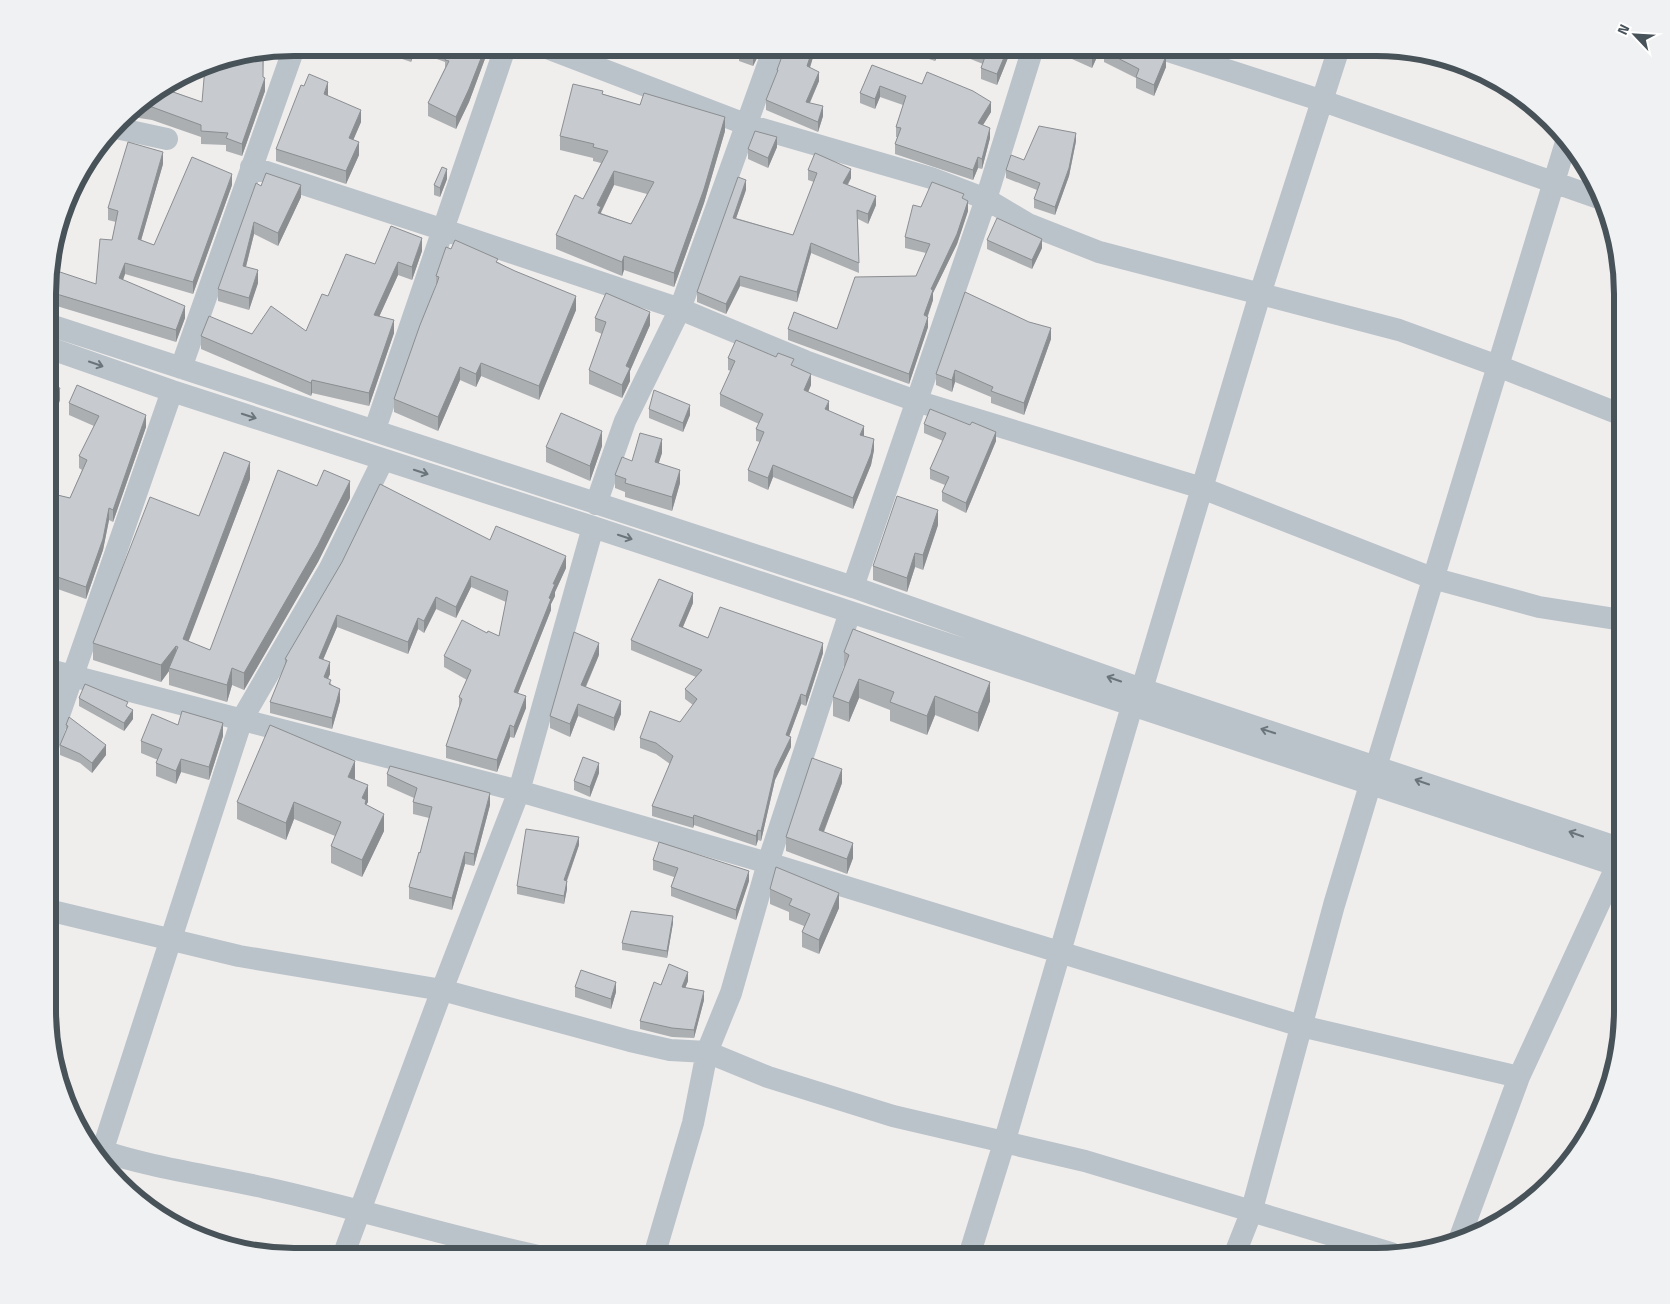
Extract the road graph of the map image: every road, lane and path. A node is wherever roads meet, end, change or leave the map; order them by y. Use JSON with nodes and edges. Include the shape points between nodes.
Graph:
{"nodes":[{"id":1,"x":291,"y":56,"type":"edge"},
{"id":2,"x":502,"y":56,"type":"edge"},
{"id":3,"x":569,"y":56,"type":"edge"},
{"id":4,"x":771,"y":56,"type":"edge"},
{"id":5,"x":1031,"y":56,"type":"edge"},
{"id":6,"x":1184,"y":56,"type":"edge"},
{"id":7,"x":1337,"y":56,"type":"edge"},
{"id":8,"x":1323,"y":101,"type":"junction"},
{"id":9,"x":745,"y":124,"type":"junction"},
{"id":10,"x":123,"y":129,"type":"edge"},
{"id":11,"x":167,"y":139,"type":"dead end"},
{"id":12,"x":1564,"y":148,"type":"edge"},
{"id":13,"x":251,"y":167,"type":"junction"},
{"id":14,"x":1554,"y":182,"type":"junction"},
{"id":15,"x":1592,"y":196,"type":"edge"},
{"id":16,"x":986,"y":199,"type":"junction"},
{"id":17,"x":444,"y":230,"type":"junction"},
{"id":18,"x":1260,"y":294,"type":"junction"},
{"id":19,"x":680,"y":310,"type":"junction"},
{"id":20,"x":56,"y":327,"type":"edge"},
{"id":21,"x":56,"y":350,"type":"edge"},
{"id":22,"x":1498,"y":366,"type":"junction"},
{"id":23,"x":181,"y":368,"type":"junction"},
{"id":24,"x":172,"y":391,"type":"junction"},
{"id":25,"x":916,"y":400,"type":"junction"},
{"id":26,"x":1614,"y":412,"type":"edge"},
{"id":27,"x":375,"y":429,"type":"junction"},
{"id":28,"x":383,"y":460,"type":"junction"},
{"id":29,"x":1202,"y":488,"type":"junction"},
{"id":30,"x":596,"y":504,"type":"junction"},
{"id":31,"x":593,"y":526,"type":"junction"},
{"id":32,"x":1432,"y":578,"type":"junction"},
{"id":33,"x":853,"y":587,"type":"junction"},
{"id":34,"x":850,"y":612,"type":"junction"},
{"id":35,"x":1614,"y":619,"type":"edge"},
{"id":36,"x":56,"y":672,"type":"edge"},
{"id":37,"x":71,"y":677,"type":"junction"},
{"id":38,"x":1137,"y":698,"type":"junction"},
{"id":39,"x":242,"y":719,"type":"junction"},
{"id":40,"x":56,"y":723,"type":"edge"},
{"id":41,"x":1372,"y":776,"type":"junction"},
{"id":42,"x":519,"y":791,"type":"junction"},
{"id":43,"x":1614,"y":858,"type":"edge"},
{"id":44,"x":768,"y":863,"type":"junction"},
{"id":45,"x":1614,"y":873,"type":"edge"},
{"id":46,"x":56,"y":912,"type":"edge"},
{"id":47,"x":171,"y":939,"type":"junction"},
{"id":48,"x":1061,"y":952,"type":"junction"},
{"id":49,"x":442,"y":990,"type":"junction"},
{"id":50,"x":1301,"y":1026,"type":"junction"},
{"id":51,"x":707,"y":1052,"type":"junction"},
{"id":52,"x":1519,"y":1077,"type":"junction"},
{"id":53,"x":1004,"y":1143,"type":"junction"},
{"id":54,"x":101,"y":1149,"type":"edge"},
{"id":55,"x":104,"y":1153,"type":"edge"},
{"id":56,"x":359,"y":1211,"type":"junction"},
{"id":57,"x":1251,"y":1213,"type":"junction"},
{"id":58,"x":1462,"y":1232,"type":"edge"},
{"id":59,"x":346,"y":1248,"type":"edge"},
{"id":60,"x":500,"y":1248,"type":"edge"},
{"id":61,"x":656,"y":1248,"type":"edge"},
{"id":62,"x":971,"y":1248,"type":"edge"},
{"id":63,"x":1237,"y":1248,"type":"edge"},
{"id":64,"x":1374,"y":1248,"type":"edge"}],
"edges":[{"from":1,"to":13,"type":"street"},
{"from":2,"to":17,"type":"street"},
{"from":3,"to":9,"type":"street"},
{"from":4,"to":9,"type":"street"},
{"from":5,"to":16,"type":"street"},
{"from":6,"to":8,"type":"street"},
{"from":7,"to":8,"type":"street"},
{"from":8,"to":14,"type":"street"},
{"from":8,"to":18,"type":"street"},
{"from":9,"to":16,"type":"street","via":[[930,178]]},
{"from":9,"to":19,"type":"street"},
{"from":10,"to":11,"type":"street"},
{"from":12,"to":14,"type":"street"},
{"from":13,"to":17,"type":"street"},
{"from":13,"to":23,"type":"street"},
{"from":14,"to":15,"type":"street"},
{"from":14,"to":22,"type":"street"},
{"from":16,"to":18,"type":"street","via":[[1028,224],[1099,252]]},
{"from":16,"to":25,"type":"street"},
{"from":17,"to":19,"type":"street"},
{"from":17,"to":27,"type":"street"},
{"from":18,"to":22,"type":"street","via":[[1399,330]]},
{"from":18,"to":29,"type":"street"},
{"from":19,"to":25,"type":"street","via":[[805,361]]},
{"from":19,"to":30,"type":"street","via":[[626,421]]},
{"from":20,"to":23,"type":"street"},
{"from":21,"to":24,"type":"street","one_way":true},
{"from":22,"to":26,"type":"street"},
{"from":22,"to":32,"type":"street"},
{"from":23,"to":27,"type":"street"},
{"from":24,"to":28,"type":"street","one_way":true},
{"from":24,"to":37,"type":"street"},
{"from":25,"to":29,"type":"street"},
{"from":25,"to":33,"type":"street"},
{"from":27,"to":30,"type":"street"},
{"from":28,"to":31,"type":"street","one_way":true},
{"from":28,"to":39,"type":"street","via":[[330,568]]},
{"from":29,"to":32,"type":"street"},
{"from":29,"to":38,"type":"street"},
{"from":30,"to":33,"type":"street"},
{"from":31,"to":34,"type":"street","one_way":true},
{"from":31,"to":42,"type":"street"},
{"from":32,"to":35,"type":"street","via":[[1539,607]]},
{"from":32,"to":41,"type":"street"},
{"from":38,"to":33,"type":"street","one_way":true},
{"from":34,"to":38,"type":"street"},
{"from":34,"to":44,"type":"street"},
{"from":36,"to":37,"type":"street"},
{"from":37,"to":39,"type":"street"},
{"from":37,"to":40,"type":"street"},
{"from":38,"to":41,"type":"street"},
{"from":38,"to":48,"type":"street"},
{"from":39,"to":42,"type":"street"},
{"from":39,"to":47,"type":"street"},
{"from":41,"to":43,"type":"street"},
{"from":41,"to":50,"type":"street"},
{"from":42,"to":44,"type":"street"},
{"from":42,"to":49,"type":"street"},
{"from":44,"to":48,"type":"street"},
{"from":44,"to":51,"type":"street","via":[[730,993]]},
{"from":45,"to":52,"type":"street"},
{"from":46,"to":47,"type":"street"},
{"from":47,"to":49,"type":"street","via":[[239,956]]},
{"from":47,"to":54,"type":"street"},
{"from":48,"to":50,"type":"street"},
{"from":48,"to":53,"type":"street"},
{"from":49,"to":51,"type":"street","via":[[630,1042],[670,1050]]},
{"from":49,"to":56,"type":"street"},
{"from":50,"to":52,"type":"street"},
{"from":50,"to":57,"type":"street"},
{"from":51,"to":53,"type":"street","via":[[768,1077],[893,1116]]},
{"from":51,"to":61,"type":"street","via":[[693,1123]]},
{"from":52,"to":58,"type":"street"},
{"from":53,"to":57,"type":"street","via":[[1085,1161]]},
{"from":53,"to":62,"type":"street"},
{"from":55,"to":56,"type":"street","via":[[188,1174],[265,1187]]},
{"from":56,"to":59,"type":"street"},
{"from":56,"to":60,"type":"street"},
{"from":57,"to":63,"type":"street"},
{"from":57,"to":64,"type":"street"}]}
